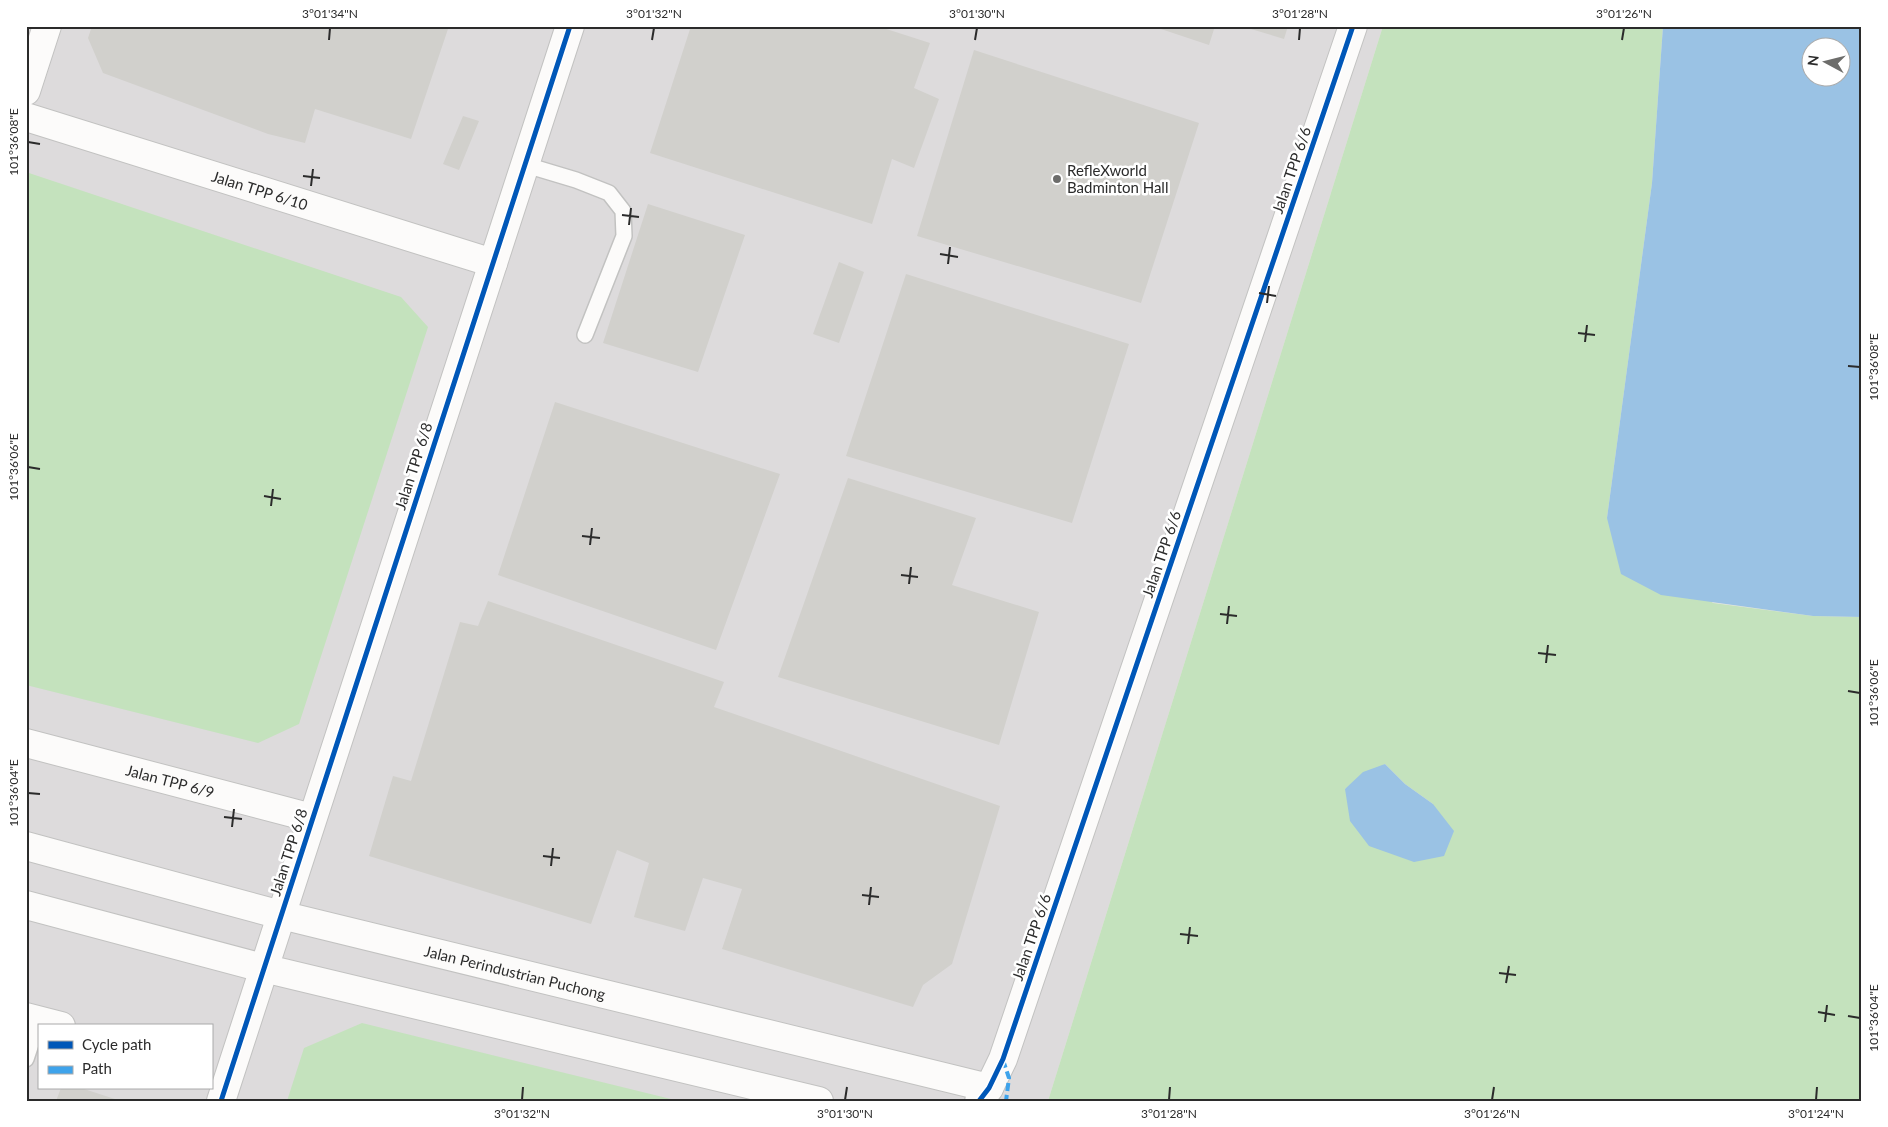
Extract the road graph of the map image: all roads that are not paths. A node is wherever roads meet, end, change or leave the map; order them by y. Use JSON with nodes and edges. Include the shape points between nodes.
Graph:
{"nodes":[{"id":1,"x":48,"y":26,"type":"edge"},
{"id":2,"x":570,"y":26,"type":"edge"},
{"id":3,"x":1353,"y":26,"type":"edge"},
{"id":4,"x":26,"y":91,"type":"edge"},
{"id":5,"x":26,"y":117,"type":"edge"},
{"id":6,"x":526,"y":165,"type":"junction"},
{"id":7,"x":493,"y":263,"type":"junction"},
{"id":8,"x":585,"y":335,"type":"dead end"},
{"id":9,"x":26,"y":744,"type":"edge"},
{"id":10,"x":312,"y":818,"type":"junction"},
{"id":11,"x":26,"y":846,"type":"edge"},
{"id":12,"x":26,"y":905,"type":"edge"},
{"id":13,"x":281,"y":914,"type":"junction"},
{"id":14,"x":263,"y":968,"type":"junction"},
{"id":15,"x":38,"y":1030,"type":"edge"},
{"id":16,"x":26,"y":1059,"type":"edge"},
{"id":17,"x":221,"y":1068,"type":"edge"},
{"id":18,"x":984,"y":1094,"type":"edge"},
{"id":19,"x":221,"y":1101,"type":"edge"},
{"id":20,"x":819,"y":1101,"type":"edge"}],
"edges":[{"from":1,"to":4,"type":"street"},
{"from":2,"to":6,"type":"street","name":"Jalan TPP 6/8"},
{"from":3,"to":18,"type":"street","name":"Jalan TPP 6/6","via":[[1003,1059]]},
{"from":5,"to":7,"type":"street","name":"Jalan TPP 6/10"},
{"from":6,"to":7,"type":"street","name":"Jalan TPP 6/8"},
{"from":6,"to":8,"type":"lane","via":[[608,193],[623,211],[624,236]]},
{"from":7,"to":10,"type":"street","name":"Jalan TPP 6/8"},
{"from":9,"to":10,"type":"street","name":"Jalan TPP 6/9"},
{"from":10,"to":13,"type":"street","name":"Jalan TPP 6/8"},
{"from":11,"to":13,"type":"street","name":"Jalan Perindustrian Puchong"},
{"from":12,"to":14,"type":"street"},
{"from":13,"to":14,"type":"street","name":"Jalan TPP 6/8"},
{"from":13,"to":18,"type":"street","name":"Jalan Perindustrian Puchong"},
{"from":14,"to":17,"type":"street","name":"Jalan TPP 6/8"},
{"from":14,"to":20,"type":"street"},
{"from":15,"to":16,"type":"lane"},
{"from":17,"to":19,"type":"street","name":"Jalan TPP 6/8"}]}
